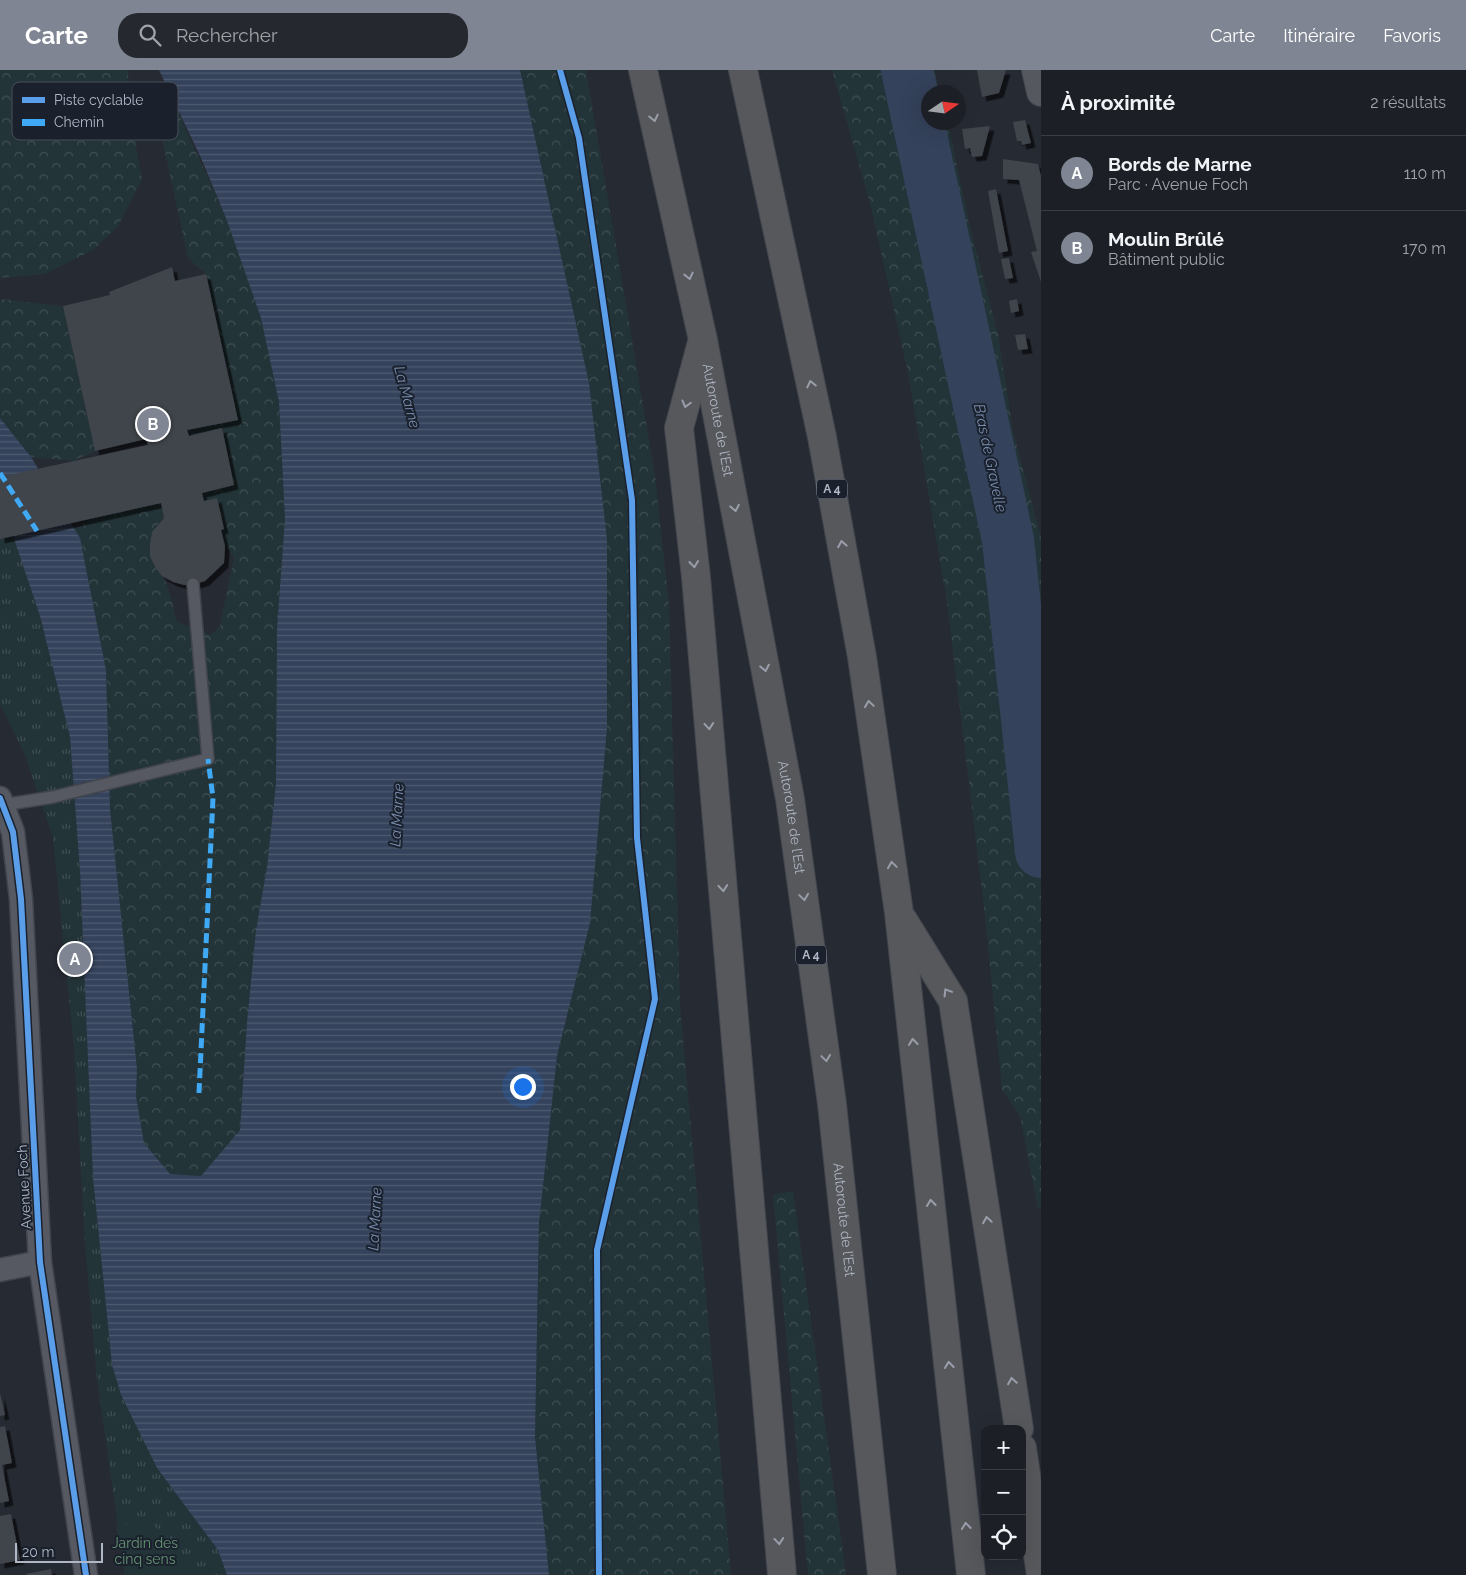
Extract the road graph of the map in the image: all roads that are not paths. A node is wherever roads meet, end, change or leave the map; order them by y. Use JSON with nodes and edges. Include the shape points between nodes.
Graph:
{"nodes":[{"id":1,"x":643,"y":70,"type":"edge"},
{"id":2,"x":743,"y":70,"type":"edge"},
{"id":3,"x":1036,"y":70,"type":"edge"},
{"id":4,"x":1041,"y":92,"type":"edge"},
{"id":5,"x":703,"y":340,"type":"junction"},
{"id":6,"x":192,"y":584,"type":"dead end"},
{"id":7,"x":2,"y":802,"type":"edge"},
{"id":8,"x":6,"y":834,"type":"edge"},
{"id":9,"x":899,"y":913,"type":"junction"},
{"id":10,"x":40,"y":1262,"type":"junction"},
{"id":11,"x":0,"y":1270,"type":"edge"},
{"id":12,"x":1018,"y":1425,"type":"edge"},
{"id":13,"x":1025,"y":1470,"type":"edge"},
{"id":14,"x":86,"y":1575,"type":"edge"},
{"id":15,"x":782,"y":1575,"type":"edge"},
{"id":16,"x":882,"y":1575,"type":"edge"},
{"id":17,"x":971,"y":1575,"type":"edge"},
{"id":18,"x":1041,"y":1575,"type":"edge"}],
"edges":[{"from":1,"to":5,"type":"highway","name":"Autoroute de l’Est","number":"A 4","one_way":true},
{"from":9,"to":2,"type":"highway","number":"A 4","one_way":true,"via":[[862,657],[822,437]]},
{"from":3,"to":4,"type":"street"},
{"from":5,"to":15,"type":"highway","one_way":true,"via":[[679,428],[696,578]]},
{"from":5,"to":16,"type":"highway","name":"Autoroute de l’Est","number":"A 4","one_way":true,"via":[[790,799],[832,1104]]},
{"from":6,"to":7,"type":"lane","via":[[208,759],[53,798]]},
{"from":7,"to":8,"type":"street","name":"Avenue Foch"},
{"from":8,"to":10,"type":"street","name":"Avenue Foch","via":[[21,898]]},
{"from":12,"to":9,"type":"highway","one_way":true,"via":[[953,1001]]},
{"from":17,"to":9,"type":"highway","number":"A 4","one_way":true},
{"from":10,"to":11,"type":"street"},
{"from":10,"to":14,"type":"street","name":"Avenue Foch"},
{"from":13,"to":18,"type":"highway"}]}
